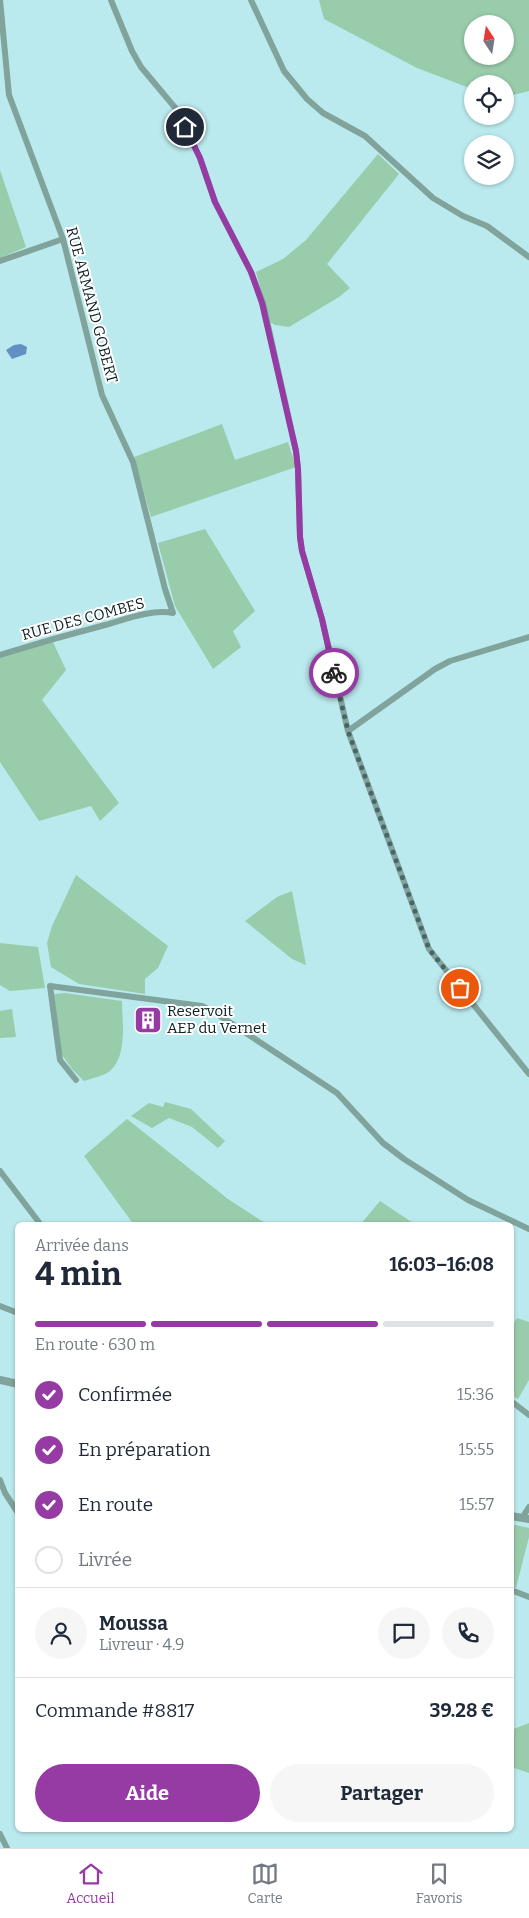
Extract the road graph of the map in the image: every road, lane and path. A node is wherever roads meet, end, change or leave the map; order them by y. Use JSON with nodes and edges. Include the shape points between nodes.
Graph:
{"nodes":[{"id":1,"x":0,"y":0,"type":"edge"},
{"id":2,"x":111,"y":0,"type":"edge"},
{"id":3,"x":251,"y":0,"type":"edge"},
{"id":4,"x":2,"y":28,"type":"edge"},
{"id":5,"x":4,"y":81,"type":"edge"},
{"id":6,"x":63,"y":239,"type":"junction"},
{"id":7,"x":529,"y":257,"type":"edge"},
{"id":8,"x":0,"y":261,"type":"edge"},
{"id":9,"x":173,"y":613,"type":"joint"},
{"id":10,"x":529,"y":637,"type":"edge"},
{"id":11,"x":0,"y":655,"type":"edge"},
{"id":12,"x":348,"y":731,"type":"junction"},
{"id":13,"x":529,"y":1074,"type":"edge"},
{"id":14,"x":76,"y":1080,"type":"dead end"},
{"id":15,"x":0,"y":1170,"type":"edge"},
{"id":16,"x":39,"y":1222,"type":"edge"},
{"id":17,"x":529,"y":1229,"type":"edge"},
{"id":18,"x":0,"y":1306,"type":"edge"},
{"id":19,"x":15,"y":1312,"type":"edge"},
{"id":20,"x":0,"y":1380,"type":"edge"},
{"id":21,"x":15,"y":1383,"type":"edge"},
{"id":22,"x":514,"y":1403,"type":"edge"},
{"id":23,"x":529,"y":1415,"type":"edge"},
{"id":24,"x":0,"y":1480,"type":"edge"},
{"id":25,"x":529,"y":1507,"type":"edge"},
{"id":26,"x":15,"y":1508,"type":"edge"},
{"id":27,"x":526,"y":1518,"type":"edge"},
{"id":28,"x":514,"y":1591,"type":"edge"},
{"id":29,"x":529,"y":1597,"type":"edge"},
{"id":30,"x":0,"y":1834,"type":"edge"},
{"id":31,"x":7,"y":1848,"type":"edge"}],
"edges":[{"from":1,"to":4,"type":"street","name":"RUE ARMAND GOBERT"},
{"from":2,"to":12,"type":"street","via":[[141,67],[177,110],[262,303],[296,451],[302,551],[322,619]]},
{"from":3,"to":7,"type":"street","via":[[284,70],[307,99],[323,113],[365,136],[433,198],[487,226]]},
{"from":4,"to":5,"type":"street","name":"RUE ARMAND GOBERT"},
{"from":5,"to":6,"type":"street","name":"RUE ARMAND GOBERT"},
{"from":6,"to":8,"type":"street"},
{"from":6,"to":9,"type":"street","name":"RUE ARMAND GOBERT","via":[[98,381],[133,462]]},
{"from":9,"to":11,"type":"street","name":"RUE DES COMBES","via":[[128,619]]},
{"from":10,"to":12,"type":"street","via":[[450,661]]},
{"from":12,"to":13,"type":"street","via":[[429,949]]},
{"from":14,"to":17,"type":"street","via":[[60,1060],[50,986],[188,1003],[214,1012],[337,1093],[383,1143],[404,1159],[468,1200]]},
{"from":15,"to":16,"type":"street"},
{"from":18,"to":19,"type":"street"},
{"from":20,"to":21,"type":"street"},
{"from":22,"to":23,"type":"street"},
{"from":24,"to":26,"type":"street"},
{"from":25,"to":27,"type":"street"},
{"from":28,"to":29,"type":"street"},
{"from":30,"to":31,"type":"street"}]}
